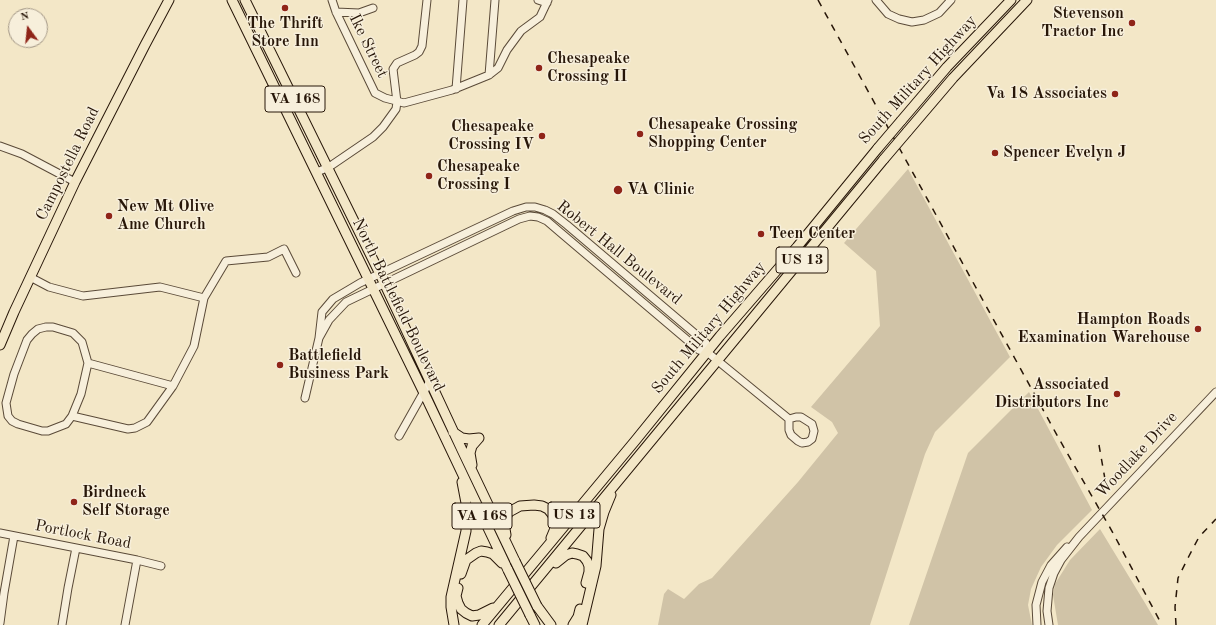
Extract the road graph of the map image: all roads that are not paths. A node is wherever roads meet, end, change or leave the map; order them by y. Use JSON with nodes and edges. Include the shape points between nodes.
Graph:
{"nodes":[{"id":1,"x":169,"y":0,"type":"edge"},
{"id":2,"x":232,"y":0,"type":"edge"},
{"id":3,"x":245,"y":0,"type":"edge"},
{"id":4,"x":332,"y":0,"type":"edge"},
{"id":5,"x":427,"y":0,"type":"edge"},
{"id":6,"x":463,"y":0,"type":"edge"},
{"id":7,"x":495,"y":0,"type":"edge"},
{"id":8,"x":538,"y":0,"type":"edge"},
{"id":9,"x":876,"y":0,"type":"edge"},
{"id":10,"x":951,"y":0,"type":"edge"},
{"id":11,"x":1011,"y":0,"type":"edge"},
{"id":12,"x":1027,"y":0,"type":"edge"},
{"id":13,"x":547,"y":2,"type":"edge"},
{"id":14,"x":372,"y":8,"type":"dead end"},
{"id":15,"x":336,"y":12,"type":"junction"},
{"id":16,"x":489,"y":75,"type":"junction"},
{"id":17,"x":456,"y":88,"type":"junction"},
{"id":18,"x":397,"y":102,"type":"junction"},
{"id":19,"x":0,"y":146,"type":"edge"},
{"id":20,"x":329,"y":167,"type":"junction"},
{"id":21,"x":317,"y":172,"type":"junction"},
{"id":22,"x":75,"y":182,"type":"junction"},
{"id":23,"x":535,"y":207,"type":"junction"},
{"id":24,"x":506,"y":225,"type":"junction"},
{"id":25,"x":296,"y":273,"type":"dead end"},
{"id":26,"x":380,"y":274,"type":"junction"},
{"id":27,"x":30,"y":277,"type":"junction"},
{"id":28,"x":368,"y":279,"type":"junction"},
{"id":29,"x":385,"y":283,"type":"junction"},
{"id":30,"x":373,"y":289,"type":"junction"},
{"id":31,"x":204,"y":298,"type":"junction"},
{"id":32,"x":319,"y":338,"type":"junction"},
{"id":33,"x":0,"y":345,"type":"edge"},
{"id":34,"x":708,"y":352,"type":"junction"},
{"id":35,"x":718,"y":360,"type":"junction"},
{"id":36,"x":88,"y":363,"type":"junction"},
{"id":37,"x":430,"y":381,"type":"junction"},
{"id":38,"x":173,"y":386,"type":"junction"},
{"id":39,"x":1216,"y":392,"type":"edge"},
{"id":40,"x":424,"y":393,"type":"junction"},
{"id":41,"x":305,"y":398,"type":"dead end"},
{"id":42,"x":72,"y":416,"type":"junction"},
{"id":43,"x":789,"y":420,"type":"dead end"},
{"id":44,"x":453,"y":432,"type":"junction"},
{"id":45,"x":399,"y":436,"type":"dead end"},
{"id":46,"x":456,"y":461,"type":"junction"},
{"id":47,"x":474,"y":476,"type":"junction"},
{"id":48,"x":619,"y":481,"type":"junction"},
{"id":49,"x":0,"y":533,"type":"edge"},
{"id":50,"x":14,"y":536,"type":"junction"},
{"id":51,"x":1079,"y":537,"type":"junction"},
{"id":52,"x":76,"y":548,"type":"junction"},
{"id":53,"x":137,"y":560,"type":"junction"},
{"id":54,"x":516,"y":561,"type":"junction"},
{"id":55,"x":161,"y":566,"type":"dead end"},
{"id":56,"x":508,"y":570,"type":"junction"},
{"id":57,"x":529,"y":570,"type":"junction"},
{"id":58,"x":534,"y":582,"type":"junction"},
{"id":59,"x":510,"y":592,"type":"junction"},
{"id":60,"x":516,"y":605,"type":"junction"},
{"id":61,"x":537,"y":606,"type":"junction"},
{"id":62,"x":0,"y":623,"type":"edge"},
{"id":63,"x":62,"y":625,"type":"edge"},
{"id":64,"x":125,"y":625,"type":"edge"},
{"id":65,"x":454,"y":625,"type":"edge"},
{"id":66,"x":482,"y":625,"type":"edge"},
{"id":67,"x":499,"y":625,"type":"edge"},
{"id":68,"x":502,"y":625,"type":"edge"},
{"id":69,"x":535,"y":625,"type":"edge"},
{"id":70,"x":546,"y":625,"type":"edge"},
{"id":71,"x":551,"y":625,"type":"edge"},
{"id":72,"x":573,"y":625,"type":"edge"},
{"id":73,"x":582,"y":625,"type":"edge"},
{"id":74,"x":1037,"y":625,"type":"edge"},
{"id":75,"x":1048,"y":625,"type":"edge"}],
"edges":[{"from":1,"to":22,"type":"main road","name":"Campostella Road"},
{"from":2,"to":21,"type":"main road","name":"North Battlefield Boulevard","number":"VA 168"},
{"from":3,"to":20,"type":"main road","name":"North Battlefield Boulevard","number":"VA 168"},
{"from":4,"to":15,"type":"street","name":"Ike Street"},
{"from":5,"to":18,"type":"street","name":"Ike Street","via":[[422,46],[415,55],[397,63],[394,69]]},
{"from":6,"to":17,"type":"street"},
{"from":7,"to":16,"type":"street"},
{"from":8,"to":13,"type":"street","name":"Ike Street"},
{"from":9,"to":10,"type":"street","via":[[888,14],[899,20],[912,22],[939,13]]},
{"from":11,"to":34,"type":"main road","name":"South Military Highway","number":"US 13","bridge":true,"via":[[947,66]]},
{"from":12,"to":35,"type":"main road","name":"South Military Highway","number":"US 13","bridge":true,"via":[[953,78]]},
{"from":13,"to":16,"type":"street","name":"Ike Street","via":[[540,17],[521,31],[498,68]]},
{"from":14,"to":15,"type":"street","name":"Ike Street","via":[[360,13]]},
{"from":15,"to":18,"type":"street","name":"Ike Street","via":[[375,93]]},
{"from":16,"to":17,"type":"street","name":"Ike Street"},
{"from":17,"to":18,"type":"street","name":"Ike Street","via":[[404,103]]},
{"from":18,"to":20,"type":"street","via":[[396,109],[377,133]]},
{"from":19,"to":22,"type":"street","via":[[22,154]]},
{"from":20,"to":21,"type":"street"},
{"from":20,"to":26,"type":"main road","name":"North Battlefield Boulevard","number":"VA 168"},
{"from":21,"to":28,"type":"main road","name":"North Battlefield Boulevard","number":"VA 168"},
{"from":22,"to":27,"type":"main road","name":"Campostella Road"},
{"from":23,"to":24,"type":"street","via":[[514,216]]},
{"from":23,"to":26,"type":"street","name":"Robert Hall Boulevard","via":[[512,211]]},
{"from":23,"to":34,"type":"street","name":"Robert Hall Boulevard","via":[[553,214],[572,229],[706,343]]},
{"from":24,"to":29,"type":"street","name":"Robert Hall Boulevard"},
{"from":24,"to":34,"type":"street","name":"Robert Hall Boulevard","via":[[530,216],[547,221],[699,350]]},
{"from":25,"to":31,"type":"street","via":[[284,249],[268,257],[226,261]]},
{"from":26,"to":28,"type":"street","name":"Robert Hall Boulevard"},
{"from":26,"to":29,"type":"main road","name":"North Battlefield Boulevard","number":"VA 168"},
{"from":27,"to":31,"type":"street","via":[[49,287],[83,296],[160,287]]},
{"from":27,"to":33,"type":"main road","name":"Campostella Road"},
{"from":28,"to":30,"type":"main road","name":"North Battlefield Boulevard","number":"VA 168"},
{"from":28,"to":32,"type":"street","name":"Robert Hall Boulevard","via":[[327,305],[322,312]]},
{"from":29,"to":30,"type":"street","name":"Robert Hall Boulevard"},
{"from":29,"to":37,"type":"main road","name":"North Battlefield Boulevard","number":"VA 168"},
{"from":30,"to":32,"type":"street","name":"Robert Hall Boulevard","via":[[339,308],[328,320]]},
{"from":30,"to":40,"type":"main road","name":"North Battlefield Boulevard","number":"VA 168"},
{"from":31,"to":38,"type":"street","via":[[194,346]]},
{"from":32,"to":41,"type":"street"},
{"from":34,"to":35,"type":"street","name":"Robert Hall Boulevard"},
{"from":34,"to":57,"type":"main road","name":"South Military Highway","number":"US 13"},
{"from":35,"to":43,"type":"street","name":"Robert Hall Boulevard"},
{"from":35,"to":48,"type":"main road","name":"South Military Highway","number":"US 13"},
{"from":36,"to":38,"type":"street"},
{"from":36,"to":42,"type":"street","via":[[81,394]]},
{"from":36,"to":42,"type":"street","via":[[82,342],[73,333],[46,327],[32,334],[27,340],[10,385],[6,410],[12,421],[48,431],[66,424]]},
{"from":37,"to":40,"type":"street"},
{"from":37,"to":44,"type":"main road","name":"North Battlefield Boulevard","number":"VA 168"},
{"from":38,"to":42,"type":"street","via":[[147,422],[135,428],[122,428]]},
{"from":39,"to":51,"type":"street","name":"Woodlake Drive"},
{"from":40,"to":45,"type":"street"},
{"from":40,"to":46,"type":"main road","name":"North Battlefield Boulevard","number":"VA 168"},
{"from":44,"to":47,"type":"main road","name":"North Battlefield Boulevard","number":"VA 168"},
{"from":44,"to":47,"type":"main road","via":[[462,438],[479,438],[470,453]]},
{"from":46,"to":56,"type":"main road","name":"North Battlefield Boulevard","number":"VA 168"},
{"from":46,"to":65,"type":"main road","via":[[464,489],[467,517],[464,545],[451,597]]},
{"from":47,"to":54,"type":"main road","name":"North Battlefield Boulevard","number":"VA 168"},
{"from":48,"to":58,"type":"main road","name":"South Military Highway","number":"US 13"},
{"from":48,"to":73,"type":"main road","via":[[599,529],[596,566]]},
{"from":49,"to":50,"type":"street","name":"Portlock Road"},
{"from":50,"to":52,"type":"street","name":"Portlock Road"},
{"from":50,"to":62,"type":"street"},
{"from":51,"to":74,"type":"street","name":"Woodlake Drive","via":[[1060,554],[1044,577],[1036,605]]},
{"from":51,"to":75,"type":"street","name":"Woodlake Drive","via":[[1061,560],[1052,578],[1047,600]]},
{"from":52,"to":53,"type":"street","name":"Portlock Road"},
{"from":52,"to":63,"type":"street"},
{"from":53,"to":55,"type":"street","name":"Portlock Road"},
{"from":53,"to":64,"type":"street"},
{"from":54,"to":57,"type":"main road","via":[[504,523],[509,512],[520,506],[534,505],[548,509],[555,520],[555,530]]},
{"from":54,"to":61,"type":"main road","name":"North Battlefield Boulevard","number":"VA 168","bridge":true},
{"from":56,"to":59,"type":"main road","via":[[493,554],[482,551],[476,553],[466,560],[456,596],[461,609],[472,616],[479,616],[494,607]]},
{"from":56,"to":69,"type":"main road","name":"North Battlefield Boulevard","number":"VA 168","bridge":true},
{"from":57,"to":59,"type":"main road","name":"South Military Highway","number":"US 13"},
{"from":58,"to":60,"type":"main road","name":"South Military Highway","number":"US 13"},
{"from":58,"to":72,"type":"main road","via":[[566,555],[572,553],[583,556],[589,572],[578,617]]},
{"from":59,"to":66,"type":"main road","name":"South Military Highway","number":"US 13"},
{"from":60,"to":67,"type":"main road","name":"South Military Highway","number":"US 13"},
{"from":60,"to":68,"type":"main road"},
{"from":61,"to":70,"type":"main road","name":"North Battlefield Boulevard","number":"VA 168"},
{"from":61,"to":71,"type":"main road"}]}
